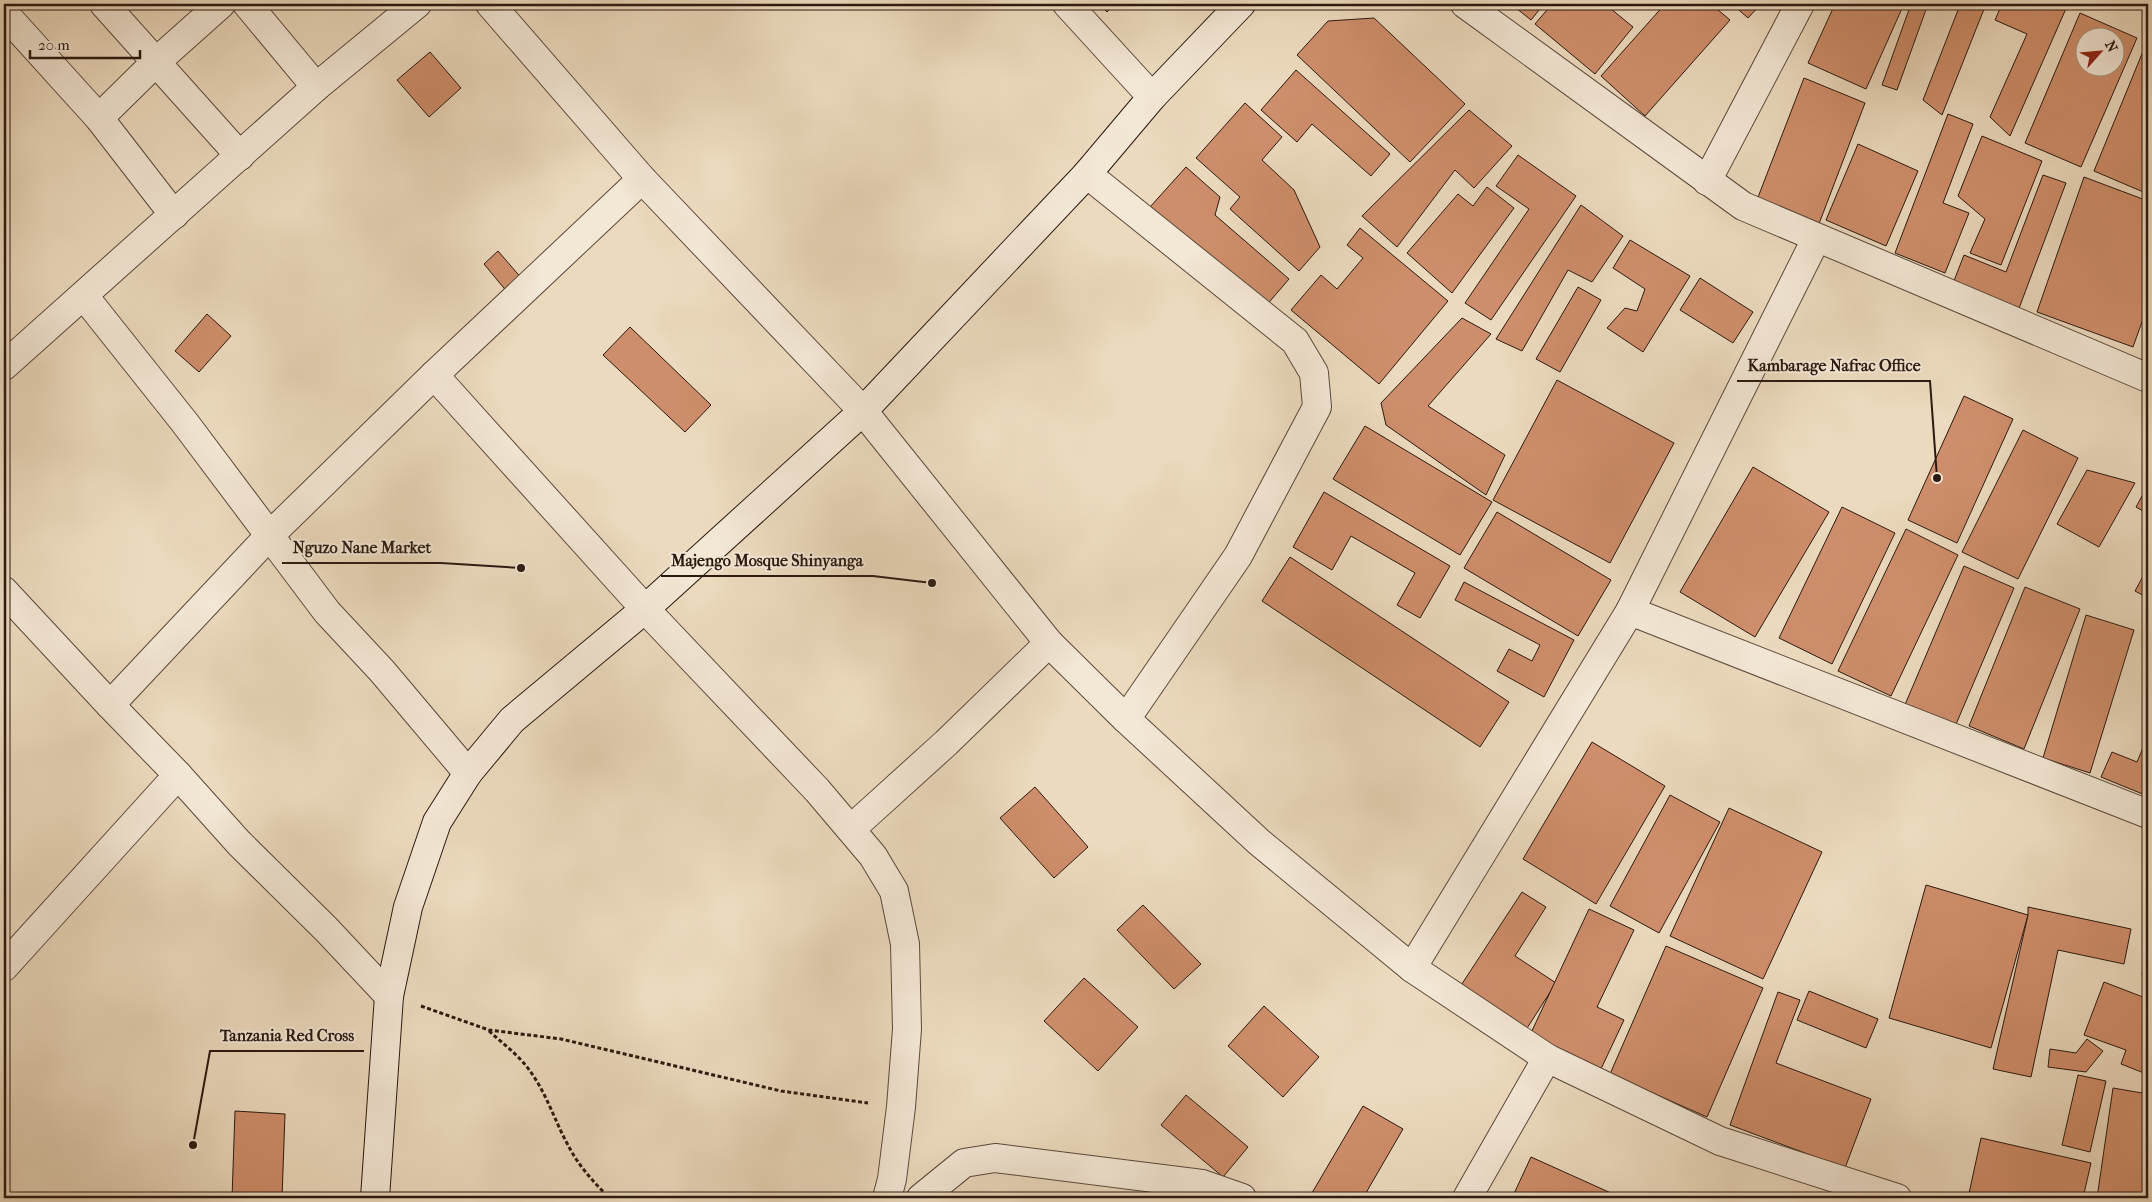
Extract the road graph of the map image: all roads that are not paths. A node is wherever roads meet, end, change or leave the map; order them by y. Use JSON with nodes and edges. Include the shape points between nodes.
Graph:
{"nodes":[{"id":1,"x":15,"y":4,"type":"edge"},
{"id":2,"x":104,"y":4,"type":"edge"},
{"id":3,"x":221,"y":4,"type":"edge"},
{"id":4,"x":247,"y":4,"type":"edge"},
{"id":5,"x":417,"y":4,"type":"edge"},
{"id":6,"x":490,"y":4,"type":"edge"},
{"id":7,"x":1067,"y":4,"type":"edge"},
{"id":8,"x":1241,"y":4,"type":"edge"},
{"id":9,"x":1465,"y":4,"type":"edge"},
{"id":10,"x":1800,"y":4,"type":"edge"},
{"id":11,"x":4,"y":14,"type":"edge"},
{"id":12,"x":156,"y":62,"type":"junction"},
{"id":13,"x":316,"y":87,"type":"junction"},
{"id":14,"x":1152,"y":97,"type":"junction"},
{"id":15,"x":99,"y":118,"type":"junction"},
{"id":16,"x":240,"y":156,"type":"junction"},
{"id":17,"x":1087,"y":174,"type":"junction"},
{"id":18,"x":642,"y":179,"type":"junction"},
{"id":19,"x":1707,"y":181,"type":"junction"},
{"id":20,"x":174,"y":215,"type":"junction"},
{"id":21,"x":1816,"y":239,"type":"junction"},
{"id":22,"x":84,"y":296,"type":"junction"},
{"id":23,"x":4,"y":366,"type":"edge"},
{"id":24,"x":434,"y":375,"type":"junction"},
{"id":25,"x":2148,"y":378,"type":"edge"},
{"id":26,"x":864,"y":411,"type":"junction"},
{"id":27,"x":270,"y":536,"type":"junction"},
{"id":28,"x":4,"y":591,"type":"edge"},
{"id":29,"x":644,"y":609,"type":"junction"},
{"id":30,"x":1630,"y":611,"type":"junction"},
{"id":31,"x":1049,"y":643,"type":"junction"},
{"id":32,"x":110,"y":705,"type":"junction"},
{"id":33,"x":1126,"y":719,"type":"junction"},
{"id":34,"x":468,"y":773,"type":"junction"},
{"id":35,"x":178,"y":775,"type":"junction"},
{"id":36,"x":2148,"y":814,"type":"edge"},
{"id":37,"x":850,"y":829,"type":"junction"},
{"id":38,"x":4,"y":967,"type":"edge"},
{"id":39,"x":1412,"y":968,"type":"junction"},
{"id":40,"x":389,"y":996,"type":"junction"},
{"id":41,"x":1547,"y":1058,"type":"junction"},
{"id":42,"x":1883,"y":1196,"type":"edge"},
{"id":43,"x":375,"y":1198,"type":"edge"},
{"id":44,"x":887,"y":1198,"type":"edge"},
{"id":45,"x":921,"y":1198,"type":"edge"},
{"id":46,"x":1242,"y":1198,"type":"edge"},
{"id":47,"x":1467,"y":1198,"type":"edge"}],
"edges":[{"from":1,"to":11,"type":"street"},
{"from":2,"to":12,"type":"street"},
{"from":3,"to":12,"type":"street"},
{"from":4,"to":13,"type":"street"},
{"from":5,"to":13,"type":"street"},
{"from":6,"to":18,"type":"street"},
{"from":7,"to":14,"type":"street"},
{"from":8,"to":14,"type":"street"},
{"from":9,"to":19,"type":"street"},
{"from":10,"to":19,"type":"street"},
{"from":11,"to":15,"type":"street"},
{"from":12,"to":15,"type":"street"},
{"from":12,"to":16,"type":"street"},
{"from":13,"to":16,"type":"street"},
{"from":14,"to":17,"type":"street"},
{"from":15,"to":20,"type":"street"},
{"from":16,"to":20,"type":"street"},
{"from":17,"to":26,"type":"street"},
{"from":17,"to":33,"type":"street","via":[[1295,341],[1314,373],[1318,407],[1238,556]]},
{"from":18,"to":24,"type":"street"},
{"from":18,"to":26,"type":"street"},
{"from":19,"to":21,"type":"street","via":[[1743,206]]},
{"from":20,"to":22,"type":"street"},
{"from":21,"to":25,"type":"street"},
{"from":21,"to":30,"type":"street"},
{"from":22,"to":23,"type":"street"},
{"from":22,"to":27,"type":"street","via":[[186,423]]},
{"from":24,"to":27,"type":"street"},
{"from":24,"to":29,"type":"street"},
{"from":26,"to":29,"type":"street"},
{"from":26,"to":31,"type":"street"},
{"from":27,"to":32,"type":"street"},
{"from":27,"to":34,"type":"street","via":[[327,612],[382,671]]},
{"from":28,"to":32,"type":"street"},
{"from":29,"to":34,"type":"street","via":[[512,720]]},
{"from":29,"to":37,"type":"street","via":[[817,790]]},
{"from":30,"to":36,"type":"street"},
{"from":30,"to":39,"type":"street"},
{"from":31,"to":33,"type":"street"},
{"from":31,"to":37,"type":"street","via":[[946,743]]},
{"from":32,"to":35,"type":"street"},
{"from":33,"to":39,"type":"street","via":[[1259,842]]},
{"from":34,"to":40,"type":"street","via":[[437,822],[408,907]]},
{"from":35,"to":38,"type":"street"},
{"from":35,"to":40,"type":"street","via":[[239,843]]},
{"from":37,"to":44,"type":"street","via":[[873,856],[894,891],[905,944],[907,1029],[901,1107]]},
{"from":39,"to":41,"type":"street"},
{"from":40,"to":43,"type":"street"},
{"from":41,"to":42,"type":"street","via":[[1720,1141]]},
{"from":41,"to":47,"type":"street"},
{"from":45,"to":46,"type":"street","via":[[964,1163],[995,1158],[1202,1184]]}]}
